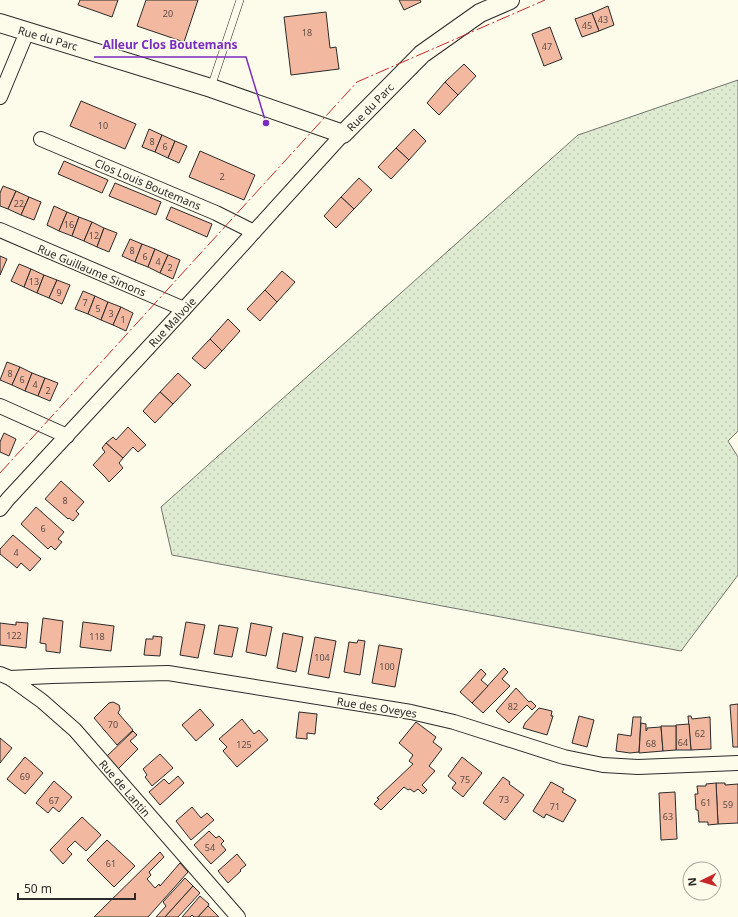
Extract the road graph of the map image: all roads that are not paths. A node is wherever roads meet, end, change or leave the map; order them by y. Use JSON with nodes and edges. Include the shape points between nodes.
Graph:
{"nodes":[{"id":1,"x":240,"y":0,"type":"edge"},
{"id":2,"x":510,"y":0,"type":"edge"},
{"id":3,"x":0,"y":23,"type":"edge"},
{"id":4,"x":27,"y":32,"type":"junction"},
{"id":5,"x":211,"y":88,"type":"junction"},
{"id":6,"x":0,"y":97,"type":"edge"},
{"id":7,"x":343,"y":134,"type":"junction"},
{"id":8,"x":41,"y":139,"type":"dead end"},
{"id":9,"x":0,"y":230,"type":"edge"},
{"id":10,"x":254,"y":232,"type":"junction"},
{"id":11,"x":184,"y":309,"type":"junction"},
{"id":12,"x":0,"y":406,"type":"edge"},
{"id":13,"x":67,"y":436,"type":"junction"},
{"id":14,"x":3,"y":501,"type":"edge"},
{"id":15,"x":5,"y":676,"type":"edge"},
{"id":16,"x":738,"y":763,"type":"edge"},
{"id":17,"x":238,"y":917,"type":"edge"}],
"edges":[{"from":1,"to":5,"type":"lane"},
{"from":2,"to":7,"type":"street","name":"Rue du Parc","via":[[480,12],[422,54]]},
{"from":3,"to":4,"type":"street","name":"Rue du Parc"},
{"from":4,"to":5,"type":"street","name":"Rue du Parc"},
{"from":4,"to":6,"type":"street"},
{"from":5,"to":7,"type":"street","name":"Rue du Parc"},
{"from":7,"to":10,"type":"street","name":"Rue Malvoie"},
{"from":8,"to":10,"type":"street","name":"Clos Louis Boutemans","via":[[216,213]]},
{"from":9,"to":11,"type":"street","name":"Rue Guillaume Simons"},
{"from":10,"to":11,"type":"street","name":"Rue Malvoie"},
{"from":11,"to":13,"type":"street","name":"Rue Malvoie"},
{"from":12,"to":13,"type":"street"},
{"from":13,"to":14,"type":"street","name":"Rue Malvoie"},
{"from":15,"to":16,"type":"street","name":"Rue des Oveyes","via":[[168,673],[429,716],[469,726],[564,757],[603,765],[638,767]]},
{"from":15,"to":17,"type":"street","name":"Rue de Lantin","via":[[42,701],[75,730]]}]}
